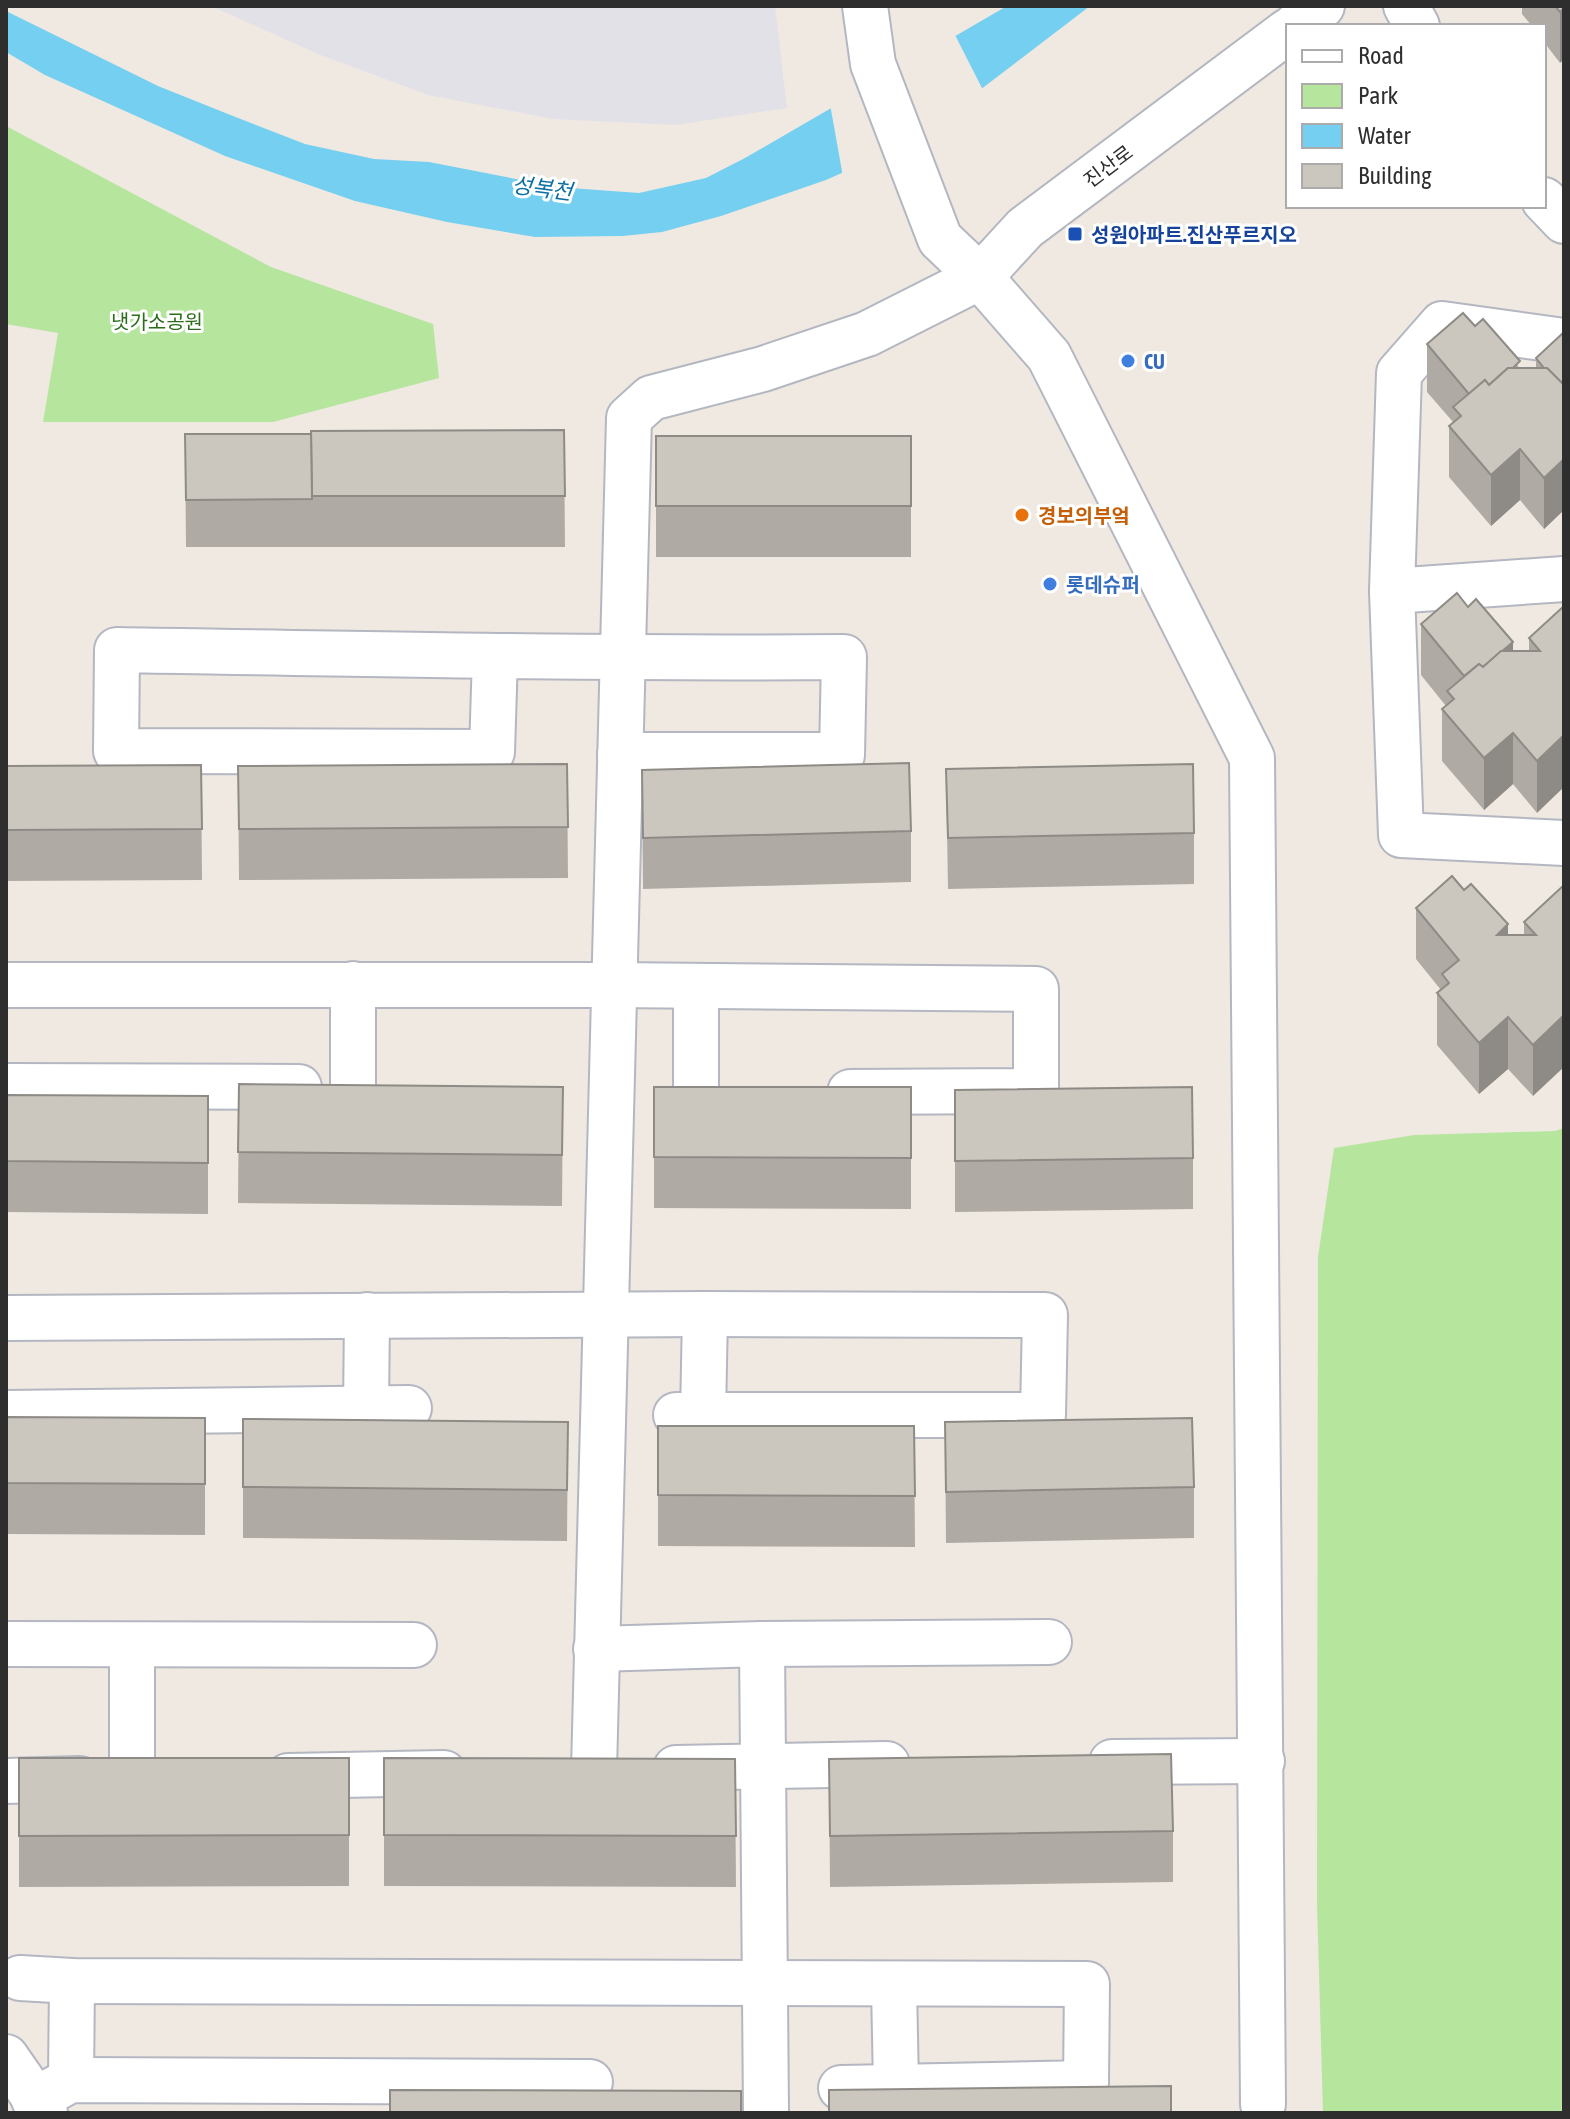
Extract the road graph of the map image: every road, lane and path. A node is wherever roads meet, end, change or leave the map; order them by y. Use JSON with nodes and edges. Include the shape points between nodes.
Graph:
{"nodes":[{"id":1,"x":865,"y":6,"type":"edge"},
{"id":2,"x":1322,"y":6,"type":"edge"},
{"id":3,"x":1406,"y":6,"type":"edge"},
{"id":4,"x":1298,"y":24,"type":"edge"},
{"id":5,"x":1416,"y":24,"type":"edge"},
{"id":6,"x":1286,"y":32,"type":"edge"},
{"id":7,"x":1546,"y":202,"type":"edge"},
{"id":8,"x":1564,"y":221,"type":"edge"},
{"id":9,"x":980,"y":277,"type":"junction"},
{"id":10,"x":1564,"y":341,"type":"edge"},
{"id":11,"x":1564,"y":579,"type":"edge"},
{"id":12,"x":1392,"y":591,"type":"junction"},
{"id":13,"x":495,"y":656,"type":"junction"},
{"id":14,"x":623,"y":659,"type":"junction"},
{"id":15,"x":620,"y":755,"type":"junction"},
{"id":16,"x":1564,"y":843,"type":"edge"},
{"id":17,"x":353,"y":984,"type":"junction"},
{"id":18,"x":6,"y":985,"type":"edge"},
{"id":19,"x":614,"y":985,"type":"junction"},
{"id":20,"x":696,"y":986,"type":"junction"},
{"id":21,"x":6,"y":1086,"type":"edge"},
{"id":22,"x":696,"y":1092,"type":"junction"},
{"id":23,"x":742,"y":1092,"type":"edge"},
{"id":24,"x":804,"y":1092,"type":"edge"},
{"id":25,"x":652,"y":1093,"type":"edge"},
{"id":26,"x":705,"y":1314,"type":"junction"},
{"id":27,"x":367,"y":1315,"type":"junction"},
{"id":28,"x":605,"y":1315,"type":"junction"},
{"id":29,"x":6,"y":1318,"type":"edge"},
{"id":30,"x":409,"y":1408,"type":"dead end"},
{"id":31,"x":366,"y":1409,"type":"junction"},
{"id":32,"x":6,"y":1413,"type":"edge"},
{"id":33,"x":1049,"y":1642,"type":"dead end"},
{"id":34,"x":6,"y":1644,"type":"edge"},
{"id":35,"x":762,"y":1644,"type":"junction"},
{"id":36,"x":132,"y":1645,"type":"junction"},
{"id":37,"x":414,"y":1645,"type":"dead end"},
{"id":38,"x":596,"y":1649,"type":"junction"},
{"id":39,"x":1262,"y":1761,"type":"junction"},
{"id":40,"x":1075,"y":1763,"type":"edge"},
{"id":41,"x":920,"y":1764,"type":"edge"},
{"id":42,"x":765,"y":1765,"type":"junction"},
{"id":43,"x":482,"y":1772,"type":"edge"},
{"id":44,"x":244,"y":1776,"type":"edge"},
{"id":45,"x":6,"y":1781,"type":"edge"},
{"id":46,"x":20,"y":1978,"type":"dead end"},
{"id":47,"x":72,"y":1981,"type":"junction"},
{"id":48,"x":766,"y":1983,"type":"junction"},
{"id":49,"x":894,"y":1986,"type":"junction"},
{"id":50,"x":6,"y":2057,"type":"edge"},
{"id":51,"x":590,"y":2082,"type":"dead end"},
{"id":52,"x":896,"y":2086,"type":"junction"},
{"id":53,"x":841,"y":2088,"type":"edge"},
{"id":54,"x":37,"y":2096,"type":"edge"},
{"id":55,"x":1263,"y":2104,"type":"dead end"},
{"id":56,"x":766,"y":2113,"type":"edge"}],
"edges":[{"from":1,"to":9,"type":"street","via":[[873,64],[940,239]]},
{"from":2,"to":4,"type":"street"},
{"from":3,"to":5,"type":"street"},
{"from":6,"to":9,"type":"street","name":"진산로","via":[[1025,228]]},
{"from":7,"to":8,"type":"street"},
{"from":9,"to":14,"type":"street","via":[[867,334],[763,369],[651,398],[629,418]]},
{"from":9,"to":39,"type":"street","via":[[1049,356],[1252,758]]},
{"from":10,"to":12,"type":"street","via":[[1442,324],[1399,373]]},
{"from":11,"to":12,"type":"street"},
{"from":12,"to":16,"type":"street","via":[[1401,835]]},
{"from":13,"to":13,"type":"street","via":[[492,752],[116,751],[117,650]]},
{"from":13,"to":14,"type":"street"},
{"from":14,"to":15,"type":"street"},
{"from":14,"to":15,"type":"street","via":[[844,657],[842,755]]},
{"from":15,"to":19,"type":"street"},
{"from":17,"to":18,"type":"street"},
{"from":17,"to":19,"type":"street"},
{"from":17,"to":21,"type":"street","via":[[374,1088]]},
{"from":19,"to":20,"type":"street"},
{"from":19,"to":28,"type":"street"},
{"from":20,"to":22,"type":"street"},
{"from":20,"to":24,"type":"street","via":[[1036,989],[1036,1091]]},
{"from":22,"to":23,"type":"street"},
{"from":22,"to":25,"type":"street"},
{"from":26,"to":26,"type":"street","via":[[1045,1315],[1043,1415],[689,1415]]},
{"from":26,"to":28,"type":"street"},
{"from":27,"to":28,"type":"street"},
{"from":27,"to":29,"type":"street"},
{"from":27,"to":31,"type":"street"},
{"from":28,"to":38,"type":"street"},
{"from":30,"to":31,"type":"street"},
{"from":31,"to":32,"type":"street"},
{"from":33,"to":35,"type":"street"},
{"from":34,"to":36,"type":"street"},
{"from":35,"to":38,"type":"street"},
{"from":35,"to":42,"type":"street"},
{"from":36,"to":37,"type":"street"},
{"from":36,"to":45,"type":"street","via":[[148,1778]]},
{"from":38,"to":42,"type":"street","via":[[578,1771]]},
{"from":39,"to":40,"type":"street"},
{"from":39,"to":55,"type":"street"},
{"from":41,"to":42,"type":"street"},
{"from":42,"to":48,"type":"street"},
{"from":43,"to":44,"type":"street"},
{"from":46,"to":47,"type":"street"},
{"from":47,"to":48,"type":"street"},
{"from":47,"to":54,"type":"street"},
{"from":48,"to":49,"type":"street"},
{"from":48,"to":56,"type":"street"},
{"from":49,"to":52,"type":"street"},
{"from":49,"to":52,"type":"street","via":[[1087,1984],[1086,2083]]},
{"from":50,"to":54,"type":"street"},
{"from":51,"to":54,"type":"street"},
{"from":52,"to":53,"type":"street"}]}
